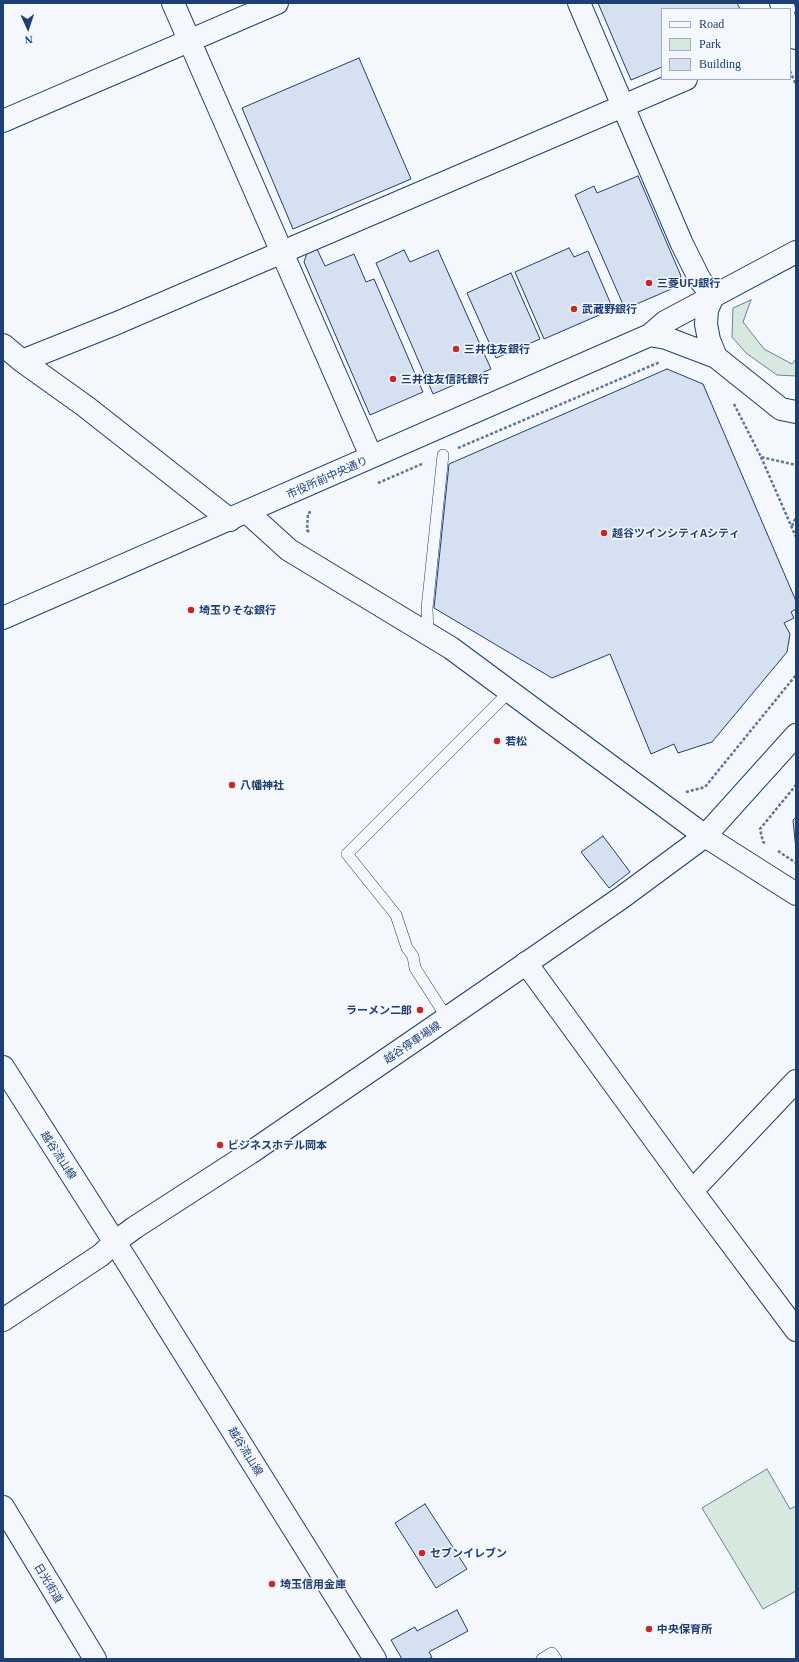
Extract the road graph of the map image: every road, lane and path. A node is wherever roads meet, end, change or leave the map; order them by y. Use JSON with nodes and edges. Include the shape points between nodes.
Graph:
{"nodes":[{"id":1,"x":173,"y":3,"type":"edge"},
{"id":2,"x":276,"y":3,"type":"edge"},
{"id":3,"x":579,"y":3,"type":"edge"},
{"id":4,"x":188,"y":40,"type":"junction"},
{"id":5,"x":791,"y":72,"type":"edge"},
{"id":6,"x":684,"y":80,"type":"edge"},
{"id":7,"x":796,"y":85,"type":"edge"},
{"id":8,"x":623,"y":106,"type":"junction"},
{"id":9,"x":3,"y":121,"type":"edge"},
{"id":10,"x":281,"y":252,"type":"junction"},
{"id":11,"x":796,"y":252,"type":"edge"},
{"id":12,"x":713,"y":296,"type":"junction"},
{"id":13,"x":650,"y":335,"type":"junction"},
{"id":14,"x":3,"y":345,"type":"edge"},
{"id":15,"x":716,"y":358,"type":"junction"},
{"id":16,"x":22,"y":361,"type":"junction"},
{"id":17,"x":661,"y":361,"type":"dead end"},
{"id":18,"x":732,"y":398,"type":"dead end"},
{"id":19,"x":796,"y":412,"type":"edge"},
{"id":20,"x":442,"y":455,"type":"junction"},
{"id":21,"x":371,"y":456,"type":"junction"},
{"id":22,"x":761,"y":457,"type":"junction"},
{"id":23,"x":796,"y":465,"type":"edge"},
{"id":24,"x":372,"y":485,"type":"dead end"},
{"id":25,"x":315,"y":510,"type":"dead end"},
{"id":26,"x":238,"y":516,"type":"junction"},
{"id":27,"x":796,"y":517,"type":"edge"},
{"id":28,"x":791,"y":526,"type":"junction"},
{"id":29,"x":313,"y":534,"type":"dead end"},
{"id":30,"x":796,"y":537,"type":"edge"},
{"id":31,"x":3,"y":618,"type":"edge"},
{"id":32,"x":428,"y":634,"type":"junction"},
{"id":33,"x":796,"y":675,"type":"edge"},
{"id":34,"x":510,"y":691,"type":"junction"},
{"id":35,"x":796,"y":735,"type":"edge"},
{"id":36,"x":796,"y":785,"type":"edge"},
{"id":37,"x":685,"y":792,"type":"dead end"},
{"id":38,"x":705,"y":836,"type":"junction"},
{"id":39,"x":769,"y":846,"type":"dead end"},
{"id":40,"x":776,"y":850,"type":"dead end"},
{"id":41,"x":796,"y":863,"type":"edge"},
{"id":42,"x":796,"y":894,"type":"edge"},
{"id":43,"x":526,"y":963,"type":"junction"},
{"id":44,"x":447,"y":1018,"type":"junction"},
{"id":45,"x":3,"y":1067,"type":"edge"},
{"id":46,"x":796,"y":1081,"type":"edge"},
{"id":47,"x":692,"y":1191,"type":"junction"},
{"id":48,"x":116,"y":1242,"type":"junction"},
{"id":49,"x":3,"y":1320,"type":"edge"},
{"id":50,"x":796,"y":1330,"type":"edge"},
{"id":51,"x":3,"y":1507,"type":"edge"},
{"id":52,"x":95,"y":1659,"type":"edge"},
{"id":53,"x":375,"y":1659,"type":"edge"},
{"id":54,"x":542,"y":1659,"type":"edge"},
{"id":55,"x":556,"y":1659,"type":"edge"}],
"edges":[{"from":1,"to":4,"type":"street"},
{"from":2,"to":4,"type":"street"},
{"from":3,"to":8,"type":"street"},
{"from":4,"to":9,"type":"street"},
{"from":4,"to":10,"type":"street"},
{"from":5,"to":7,"type":"path"},
{"from":6,"to":8,"type":"street"},
{"from":8,"to":10,"type":"street"},
{"from":8,"to":12,"type":"street","via":[[682,244],[700,280]]},
{"from":10,"to":16,"type":"street"},
{"from":10,"to":21,"type":"street"},
{"from":11,"to":12,"type":"street","name":"市役所前中央通り"},
{"from":12,"to":13,"type":"street","name":"市役所前中央通り","via":[[665,322]]},
{"from":12,"to":15,"type":"street","via":[[707,310],[706,324]]},
{"from":13,"to":15,"type":"street","via":[[666,338]]},
{"from":13,"to":21,"type":"street","name":"市役所前中央通り"},
{"from":14,"to":16,"type":"street"},
{"from":15,"to":19,"type":"street","via":[[781,409]]},
{"from":16,"to":26,"type":"street"},
{"from":17,"to":20,"type":"path"},
{"from":18,"to":22,"type":"path"},
{"from":20,"to":24,"type":"path"},
{"from":20,"to":32,"type":"lane","via":[[427,608]]},
{"from":21,"to":26,"type":"street","name":"市役所前中央通り"},
{"from":22,"to":23,"type":"path"},
{"from":22,"to":28,"type":"path"},
{"from":25,"to":29,"type":"path","via":[[308,513],[307,530]]},
{"from":26,"to":31,"type":"street","name":"市役所前中央通り"},
{"from":26,"to":32,"type":"street"},
{"from":27,"to":28,"type":"path"},
{"from":28,"to":30,"type":"path"},
{"from":32,"to":34,"type":"street"},
{"from":33,"to":37,"type":"path","via":[[705,786]]},
{"from":34,"to":38,"type":"street"},
{"from":34,"to":44,"type":"lane","via":[[347,854],[396,915],[407,948],[413,956],[415,968]]},
{"from":35,"to":38,"type":"street","name":"越谷停車場線"},
{"from":36,"to":39,"type":"path","via":[[760,829],[763,842]]},
{"from":38,"to":42,"type":"street"},
{"from":38,"to":43,"type":"street","name":"越谷停車場線"},
{"from":40,"to":41,"type":"path"},
{"from":43,"to":44,"type":"street","name":"越谷停車場線"},
{"from":43,"to":47,"type":"street"},
{"from":44,"to":48,"type":"street","name":"越谷停車場線"},
{"from":45,"to":48,"type":"street","name":"越谷流山線"},
{"from":46,"to":47,"type":"street"},
{"from":47,"to":50,"type":"street"},
{"from":48,"to":49,"type":"street","via":[[101,1255]]},
{"from":48,"to":53,"type":"street","name":"越谷流山線"},
{"from":51,"to":52,"type":"street","name":"日光街道"},
{"from":54,"to":55,"type":"lane","via":[[552,1653]]}]}
